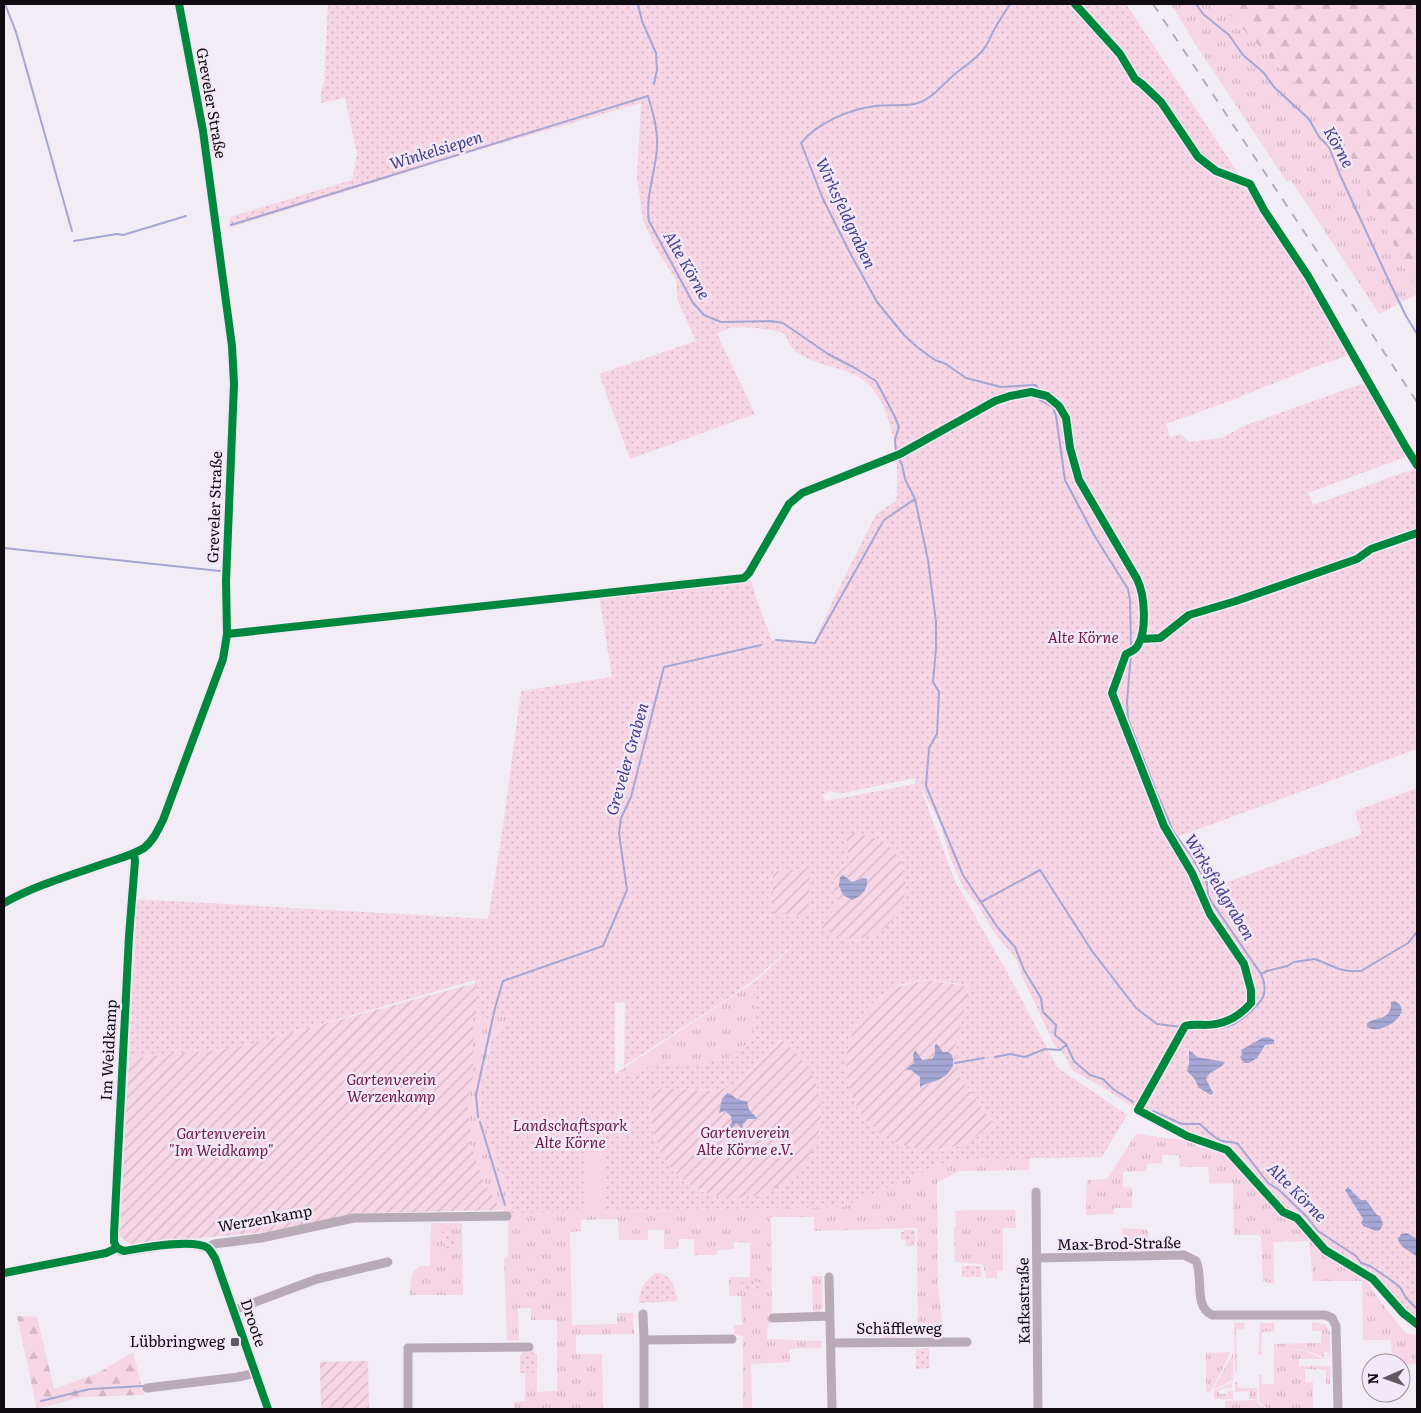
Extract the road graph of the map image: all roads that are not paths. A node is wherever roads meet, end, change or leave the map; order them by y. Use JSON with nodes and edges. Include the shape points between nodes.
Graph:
{"nodes":[{"id":1,"x":179,"y":4,"type":"edge"},
{"id":2,"x":134,"y":853,"type":"junction"},
{"id":3,"x":4,"y":902,"type":"edge"},
{"id":4,"x":1036,"y":1192,"type":"dead end"},
{"id":5,"x":507,"y":1216,"type":"dead end"},
{"id":6,"x":117,"y":1248,"type":"junction"},
{"id":7,"x":207,"y":1248,"type":"junction"},
{"id":8,"x":1037,"y":1258,"type":"junction"},
{"id":9,"x":388,"y":1262,"type":"dead end"},
{"id":10,"x":4,"y":1273,"type":"edge"},
{"id":11,"x":829,"y":1277,"type":"dead end"},
{"id":12,"x":234,"y":1310,"type":"junction"},
{"id":13,"x":643,"y":1314,"type":"dead end"},
{"id":14,"x":830,"y":1316,"type":"junction"},
{"id":15,"x":773,"y":1318,"type":"dead end"},
{"id":16,"x":732,"y":1339,"type":"dead end"},
{"id":17,"x":644,"y":1340,"type":"junction"},
{"id":18,"x":967,"y":1342,"type":"dead end"},
{"id":19,"x":831,"y":1343,"type":"junction"},
{"id":20,"x":529,"y":1347,"type":"dead end"},
{"id":21,"x":256,"y":1373,"type":"junction"},
{"id":22,"x":147,"y":1388,"type":"dead end"},
{"id":23,"x":268,"y":1409,"type":"edge"},
{"id":24,"x":408,"y":1409,"type":"edge"},
{"id":25,"x":644,"y":1409,"type":"edge"},
{"id":26,"x":832,"y":1409,"type":"edge"},
{"id":27,"x":1038,"y":1409,"type":"edge"},
{"id":28,"x":1338,"y":1409,"type":"edge"}],
"edges":[{"from":1,"to":2,"type":"street","name":"Greveler Straße","via":[[203,131],[232,346],[234,384],[227,634],[215,683],[163,820],[151,841]]},
{"from":2,"to":3,"type":"street","name":"Greveler Straße"},
{"from":2,"to":6,"type":"street","name":"Im Weidkamp","via":[[114,1234]]},
{"from":4,"to":8,"type":"street","name":"Kafkastraße"},
{"from":5,"to":7,"type":"street","name":"Werzenkamp","via":[[354,1218],[261,1238],[214,1244]]},
{"from":6,"to":7,"type":"street","name":"Werzenkamp","via":[[124,1251],[197,1244]]},
{"from":6,"to":10,"type":"street","name":"Werzenkamp","via":[[106,1253]]},
{"from":7,"to":12,"type":"street","name":"Droote","via":[[215,1258]]},
{"from":8,"to":27,"type":"street","name":"Kafkastraße"},
{"from":8,"to":28,"type":"street","name":"Max-Brod-Straße","via":[[1184,1255],[1196,1261],[1200,1269],[1201,1303],[1203,1309],[1212,1315],[1325,1314],[1336,1326]]},
{"from":9,"to":12,"type":"street","via":[[318,1279]]},
{"from":11,"to":14,"type":"street"},
{"from":12,"to":21,"type":"street","name":"Droote"},
{"from":13,"to":17,"type":"street"},
{"from":14,"to":15,"type":"street"},
{"from":14,"to":19,"type":"street"},
{"from":16,"to":17,"type":"street"},
{"from":17,"to":25,"type":"street"},
{"from":18,"to":19,"type":"street","name":"Schäffleweg"},
{"from":19,"to":26,"type":"street"},
{"from":20,"to":24,"type":"street","via":[[408,1348]]},
{"from":21,"to":22,"type":"street"},
{"from":21,"to":23,"type":"street","name":"Droote"}]}
